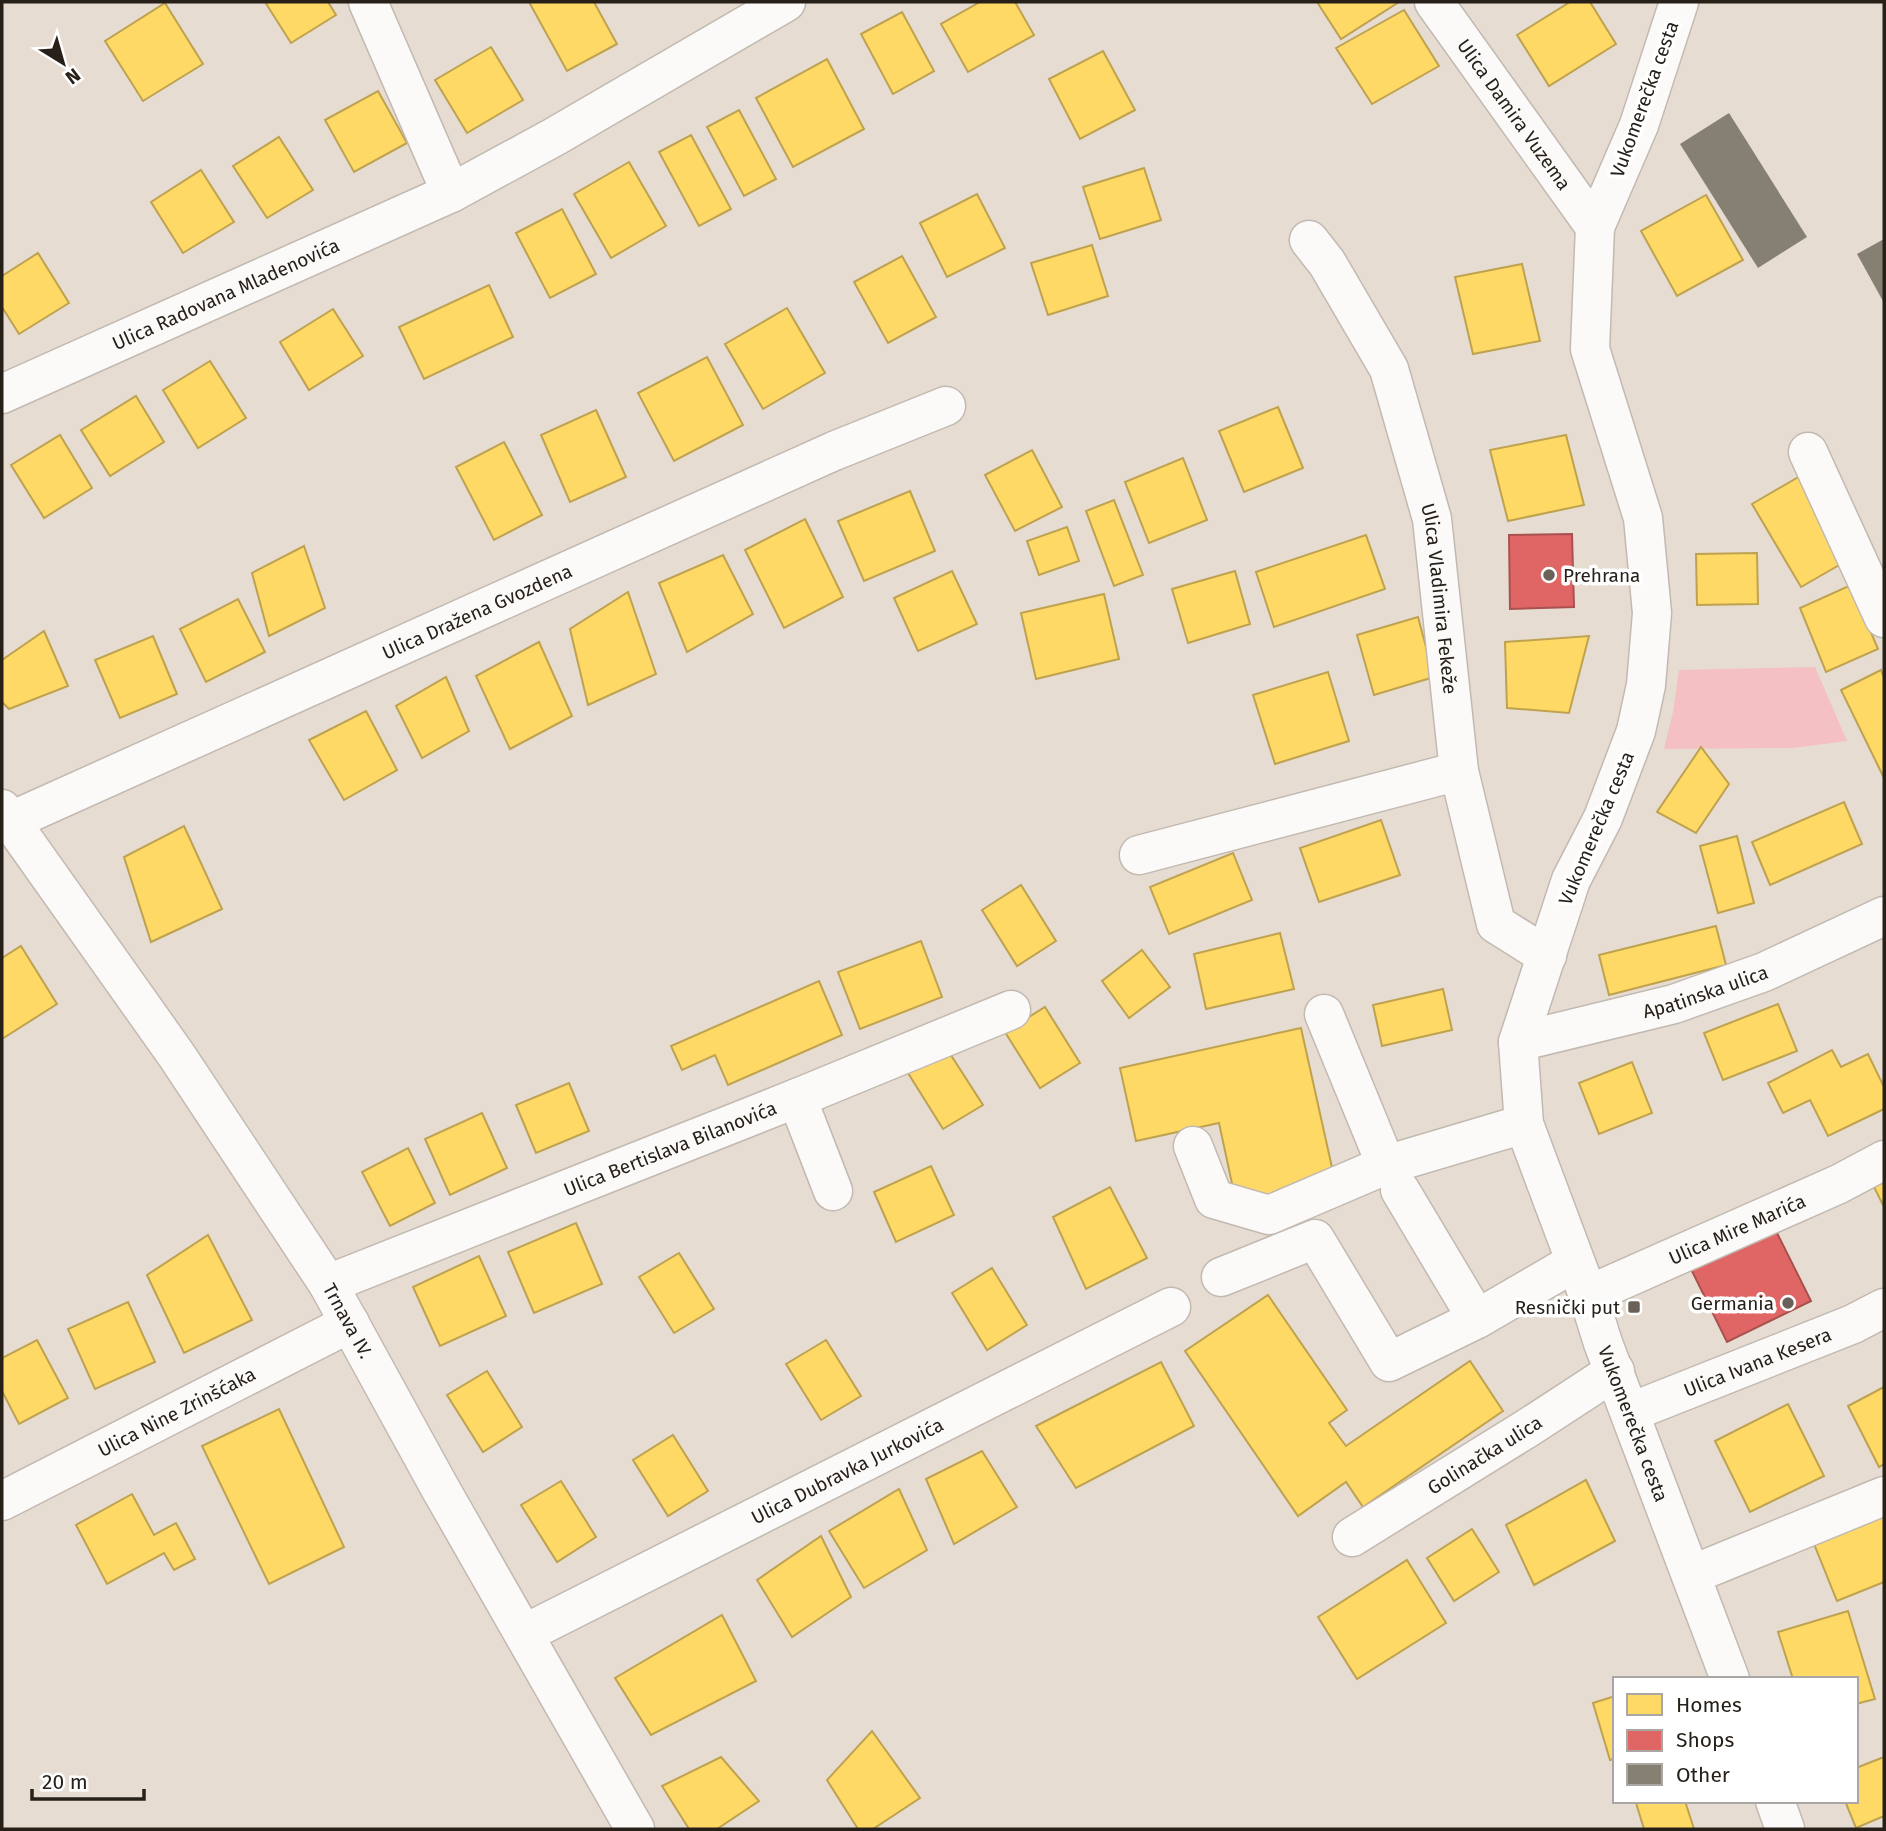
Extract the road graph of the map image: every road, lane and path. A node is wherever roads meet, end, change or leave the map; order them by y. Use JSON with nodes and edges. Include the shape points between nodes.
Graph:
{"nodes":[{"id":1,"x":368,"y":2,"type":"edge"},
{"id":2,"x":786,"y":2,"type":"edge"},
{"id":3,"x":1434,"y":2,"type":"edge"},
{"id":4,"x":1679,"y":2,"type":"edge"},
{"id":5,"x":451,"y":193,"type":"junction"},
{"id":6,"x":1595,"y":227,"type":"junction"},
{"id":7,"x":1309,"y":240,"type":"dead end"},
{"id":8,"x":2,"y":394,"type":"edge"},
{"id":9,"x":946,"y":406,"type":"dead end"},
{"id":10,"x":1808,"y":452,"type":"dead end"},
{"id":11,"x":1884,"y":618,"type":"edge"},
{"id":12,"x":1459,"y":771,"type":"junction"},
{"id":13,"x":9,"y":829,"type":"edge"},
{"id":14,"x":1139,"y":855,"type":"dead end"},
{"id":15,"x":1884,"y":916,"type":"edge"},
{"id":16,"x":1547,"y":956,"type":"junction"},
{"id":17,"x":1011,"y":1010,"type":"dead end"},
{"id":18,"x":1324,"y":1014,"type":"dead end"},
{"id":19,"x":1518,"y":1042,"type":"junction"},
{"id":20,"x":797,"y":1098,"type":"junction"},
{"id":21,"x":1524,"y":1124,"type":"junction"},
{"id":22,"x":1193,"y":1146,"type":"dead end"},
{"id":23,"x":1884,"y":1160,"type":"edge"},
{"id":24,"x":1393,"y":1178,"type":"junction"},
{"id":25,"x":833,"y":1191,"type":"dead end"},
{"id":26,"x":1221,"y":1278,"type":"dead end"},
{"id":27,"x":1582,"y":1279,"type":"junction"},
{"id":28,"x":328,"y":1284,"type":"junction"},
{"id":29,"x":1171,"y":1307,"type":"dead end"},
{"id":30,"x":1884,"y":1308,"type":"edge"},
{"id":31,"x":1477,"y":1319,"type":"junction"},
{"id":32,"x":351,"y":1322,"type":"junction"},
{"id":33,"x":1615,"y":1371,"type":"junction"},
{"id":34,"x":1631,"y":1412,"type":"junction"},
{"id":35,"x":1884,"y":1496,"type":"edge"},
{"id":36,"x":2,"y":1501,"type":"edge"},
{"id":37,"x":1352,"y":1537,"type":"dead end"},
{"id":38,"x":1691,"y":1575,"type":"junction"},
{"id":39,"x":524,"y":1634,"type":"junction"},
{"id":40,"x":1729,"y":1677,"type":"edge"},
{"id":41,"x":1776,"y":1803,"type":"edge"},
{"id":42,"x":635,"y":1829,"type":"edge"},
{"id":43,"x":1785,"y":1829,"type":"edge"}],
"edges":[{"from":1,"to":5,"type":"street"},
{"from":2,"to":5,"type":"street","name":"Ulica Radovana Mladenovića"},
{"from":3,"to":6,"type":"street","name":"Ulica Damira Vuzema"},
{"from":4,"to":6,"type":"street","name":"Vukomerečka cesta","via":[[1639,125]]},
{"from":5,"to":8,"type":"street","name":"Ulica Radovana Mladenovića"},
{"from":6,"to":16,"type":"street","name":"Vukomerečka cesta","via":[[1590,349],[1643,519],[1652,613],[1646,685],[1636,731],[1603,818],[1571,880]]},
{"from":7,"to":12,"type":"street","name":"Ulica Vladimira Fekeže","via":[[1389,369],[1432,519]]},
{"from":9,"to":13,"type":"street","name":"Ulica Dražena Gvozdena","via":[[834,451]]},
{"from":10,"to":11,"type":"street"},
{"from":12,"to":14,"type":"street"},
{"from":12,"to":16,"type":"street","name":"Ulica Vladimira Fekeže","via":[[1496,924]]},
{"from":13,"to":28,"type":"street","name":"Trnava IV.","via":[[177,1056]]},
{"from":15,"to":19,"type":"street","name":"Apatinska ulica","via":[[1764,972],[1687,999]]},
{"from":16,"to":19,"type":"street","name":"Vukomerečka cesta"},
{"from":17,"to":20,"type":"street","name":"Ulica Bertislava Bilanovića"},
{"from":18,"to":24,"type":"street"},
{"from":19,"to":21,"type":"street","name":"Vukomerečka cesta"},
{"from":20,"to":25,"type":"street"},
{"from":20,"to":28,"type":"street","name":"Ulica Bertislava Bilanovića"},
{"from":21,"to":24,"type":"street"},
{"from":21,"to":27,"type":"street","name":"Vukomerečka cesta"},
{"from":22,"to":24,"type":"street","via":[[1214,1199],[1269,1215]]},
{"from":23,"to":27,"type":"street","name":"Ulica Mire Marića","via":[[1839,1184]]},
{"from":24,"to":31,"type":"street"},
{"from":26,"to":31,"type":"street","name":"Ulica Mire Marića","via":[[1315,1239],[1389,1362]]},
{"from":27,"to":31,"type":"street","name":"Ulica Mire Marića"},
{"from":27,"to":33,"type":"street","name":"Vukomerečka cesta"},
{"from":28,"to":32,"type":"street","name":"Trnava IV."},
{"from":29,"to":39,"type":"street","name":"Ulica Dubravka Jurkovića"},
{"from":30,"to":34,"type":"street","name":"Ulica Ivana Kesera"},
{"from":32,"to":36,"type":"street","name":"Ulica Nine Zrinšćaka"},
{"from":32,"to":39,"type":"street","name":"Trnava IV."},
{"from":33,"to":34,"type":"street","name":"Vukomerečka cesta"},
{"from":33,"to":37,"type":"street","name":"Golinačka ulica"},
{"from":34,"to":38,"type":"street","name":"Vukomerečka cesta"},
{"from":35,"to":38,"type":"street"},
{"from":38,"to":40,"type":"street","name":"Vukomerečka cesta"},
{"from":39,"to":42,"type":"street","name":"Trnava IV."},
{"from":41,"to":43,"type":"street"}]}
